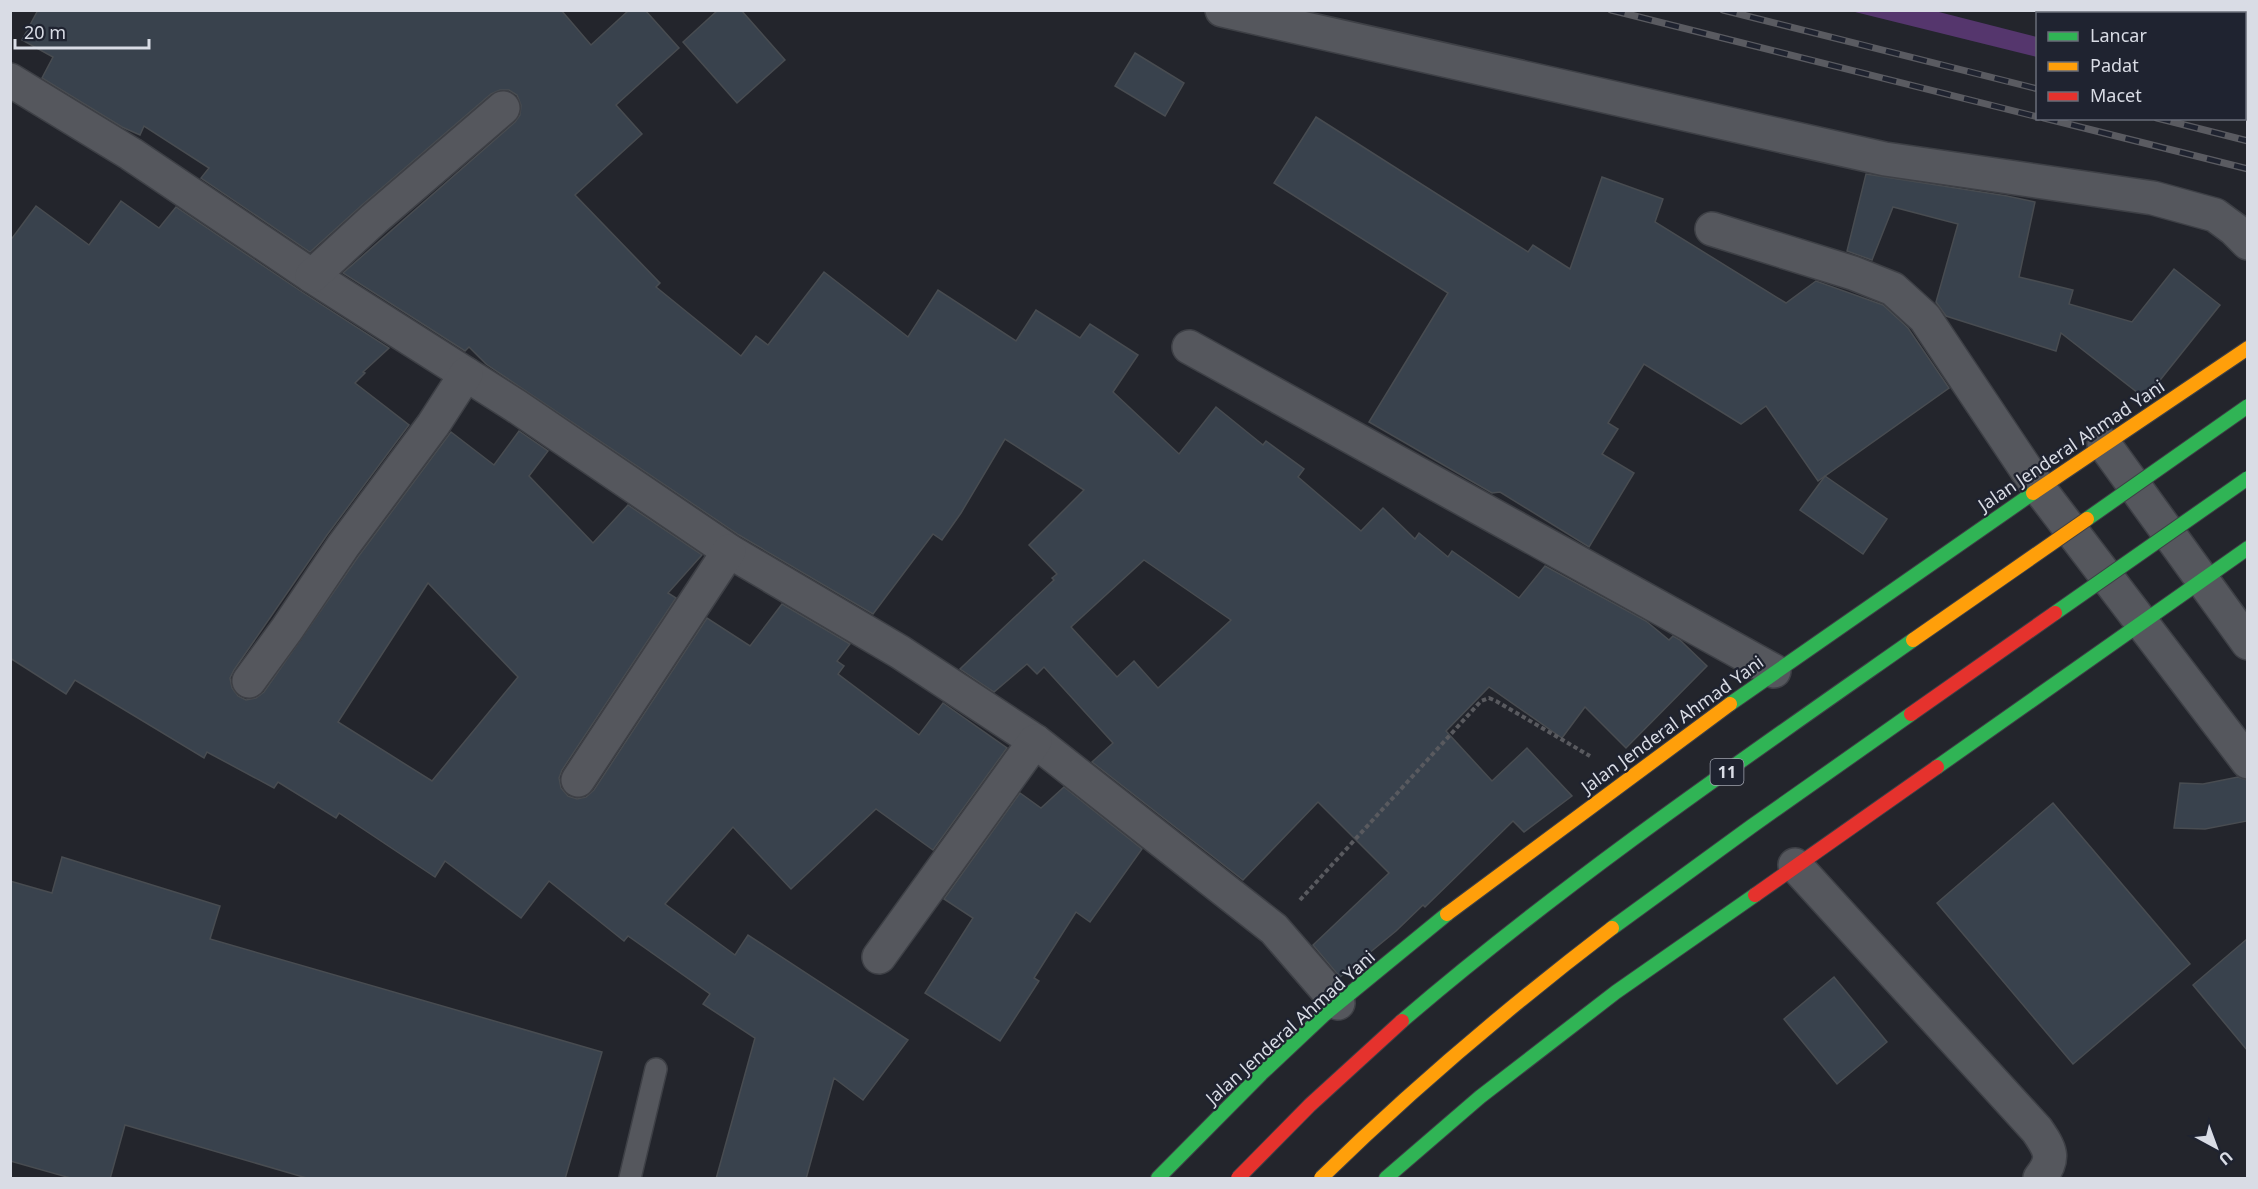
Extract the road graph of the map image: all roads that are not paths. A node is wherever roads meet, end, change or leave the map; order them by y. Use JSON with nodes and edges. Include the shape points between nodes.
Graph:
{"nodes":[{"id":1,"x":1222,"y":10,"type":"edge"},
{"id":2,"x":10,"y":80,"type":"edge"},
{"id":3,"x":503,"y":108,"type":"dead end"},
{"id":4,"x":1712,"y":229,"type":"dead end"},
{"id":5,"x":2247,"y":243,"type":"edge"},
{"id":6,"x":312,"y":276,"type":"junction"},
{"id":7,"x":1189,"y":347,"type":"dead end"},
{"id":8,"x":2247,"y":348,"type":"edge"},
{"id":9,"x":466,"y":374,"type":"junction"},
{"id":10,"x":2247,"y":406,"type":"edge"},
{"id":11,"x":2104,"y":444,"type":"junction"},
{"id":12,"x":2247,"y":478,"type":"edge"},
{"id":13,"x":2038,"y":487,"type":"junction"},
{"id":14,"x":2247,"y":548,"type":"edge"},
{"id":15,"x":729,"y":551,"type":"junction"},
{"id":16,"x":2202,"y":580,"type":"junction"},
{"id":17,"x":2141,"y":624,"type":"junction"},
{"id":18,"x":2247,"y":643,"type":"edge"},
{"id":19,"x":1774,"y":671,"type":"junction"},
{"id":20,"x":249,"y":681,"type":"dead end"},
{"id":21,"x":1035,"y":741,"type":"junction"},
{"id":22,"x":2247,"y":762,"type":"edge"},
{"id":23,"x":578,"y":780,"type":"dead end"},
{"id":24,"x":1796,"y":864,"type":"junction"},
{"id":25,"x":879,"y":957,"type":"dead end"},
{"id":26,"x":1338,"y":1004,"type":"junction"},
{"id":27,"x":656,"y":1070,"type":"dead end"},
{"id":28,"x":630,"y":1179,"type":"edge"},
{"id":29,"x":1158,"y":1179,"type":"edge"},
{"id":30,"x":1238,"y":1179,"type":"edge"},
{"id":31,"x":1321,"y":1179,"type":"edge"},
{"id":32,"x":1386,"y":1179,"type":"edge"},
{"id":33,"x":2040,"y":1179,"type":"edge"}],
"edges":[{"from":1,"to":5,"type":"street","via":[[1885,159],[2153,198],[2215,215]]},
{"from":2,"to":6,"type":"street","via":[[131,154]]},
{"from":3,"to":6,"type":"street"},
{"from":4,"to":13,"type":"street","via":[[1893,289],[1925,318]]},
{"from":6,"to":9,"type":"street"},
{"from":7,"to":19,"type":"street"},
{"from":8,"to":11,"type":"main road","name":"Jalan Jenderal Ahmad Yani"},
{"from":9,"to":15,"type":"street"},
{"from":9,"to":20,"type":"street"},
{"from":10,"to":30,"type":"main road","number":"11","bridge":true,"via":[[1847,686],[1475,958],[1318,1097]]},
{"from":11,"to":13,"type":"main road","name":"Jalan Jenderal Ahmad Yani"},
{"from":11,"to":16,"type":"street"},
{"from":12,"to":31,"type":"main road","bridge":true,"via":[[1651,897],[1431,1074]]},
{"from":13,"to":17,"type":"street"},
{"from":13,"to":19,"type":"main road","name":"Jalan Jenderal Ahmad Yani"},
{"from":14,"to":16,"type":"main road"},
{"from":15,"to":21,"type":"street","via":[[900,652]]},
{"from":15,"to":23,"type":"street"},
{"from":16,"to":17,"type":"main road"},
{"from":16,"to":18,"type":"street"},
{"from":17,"to":22,"type":"street"},
{"from":17,"to":24,"type":"main road"},
{"from":19,"to":26,"type":"main road","name":"Jalan Jenderal Ahmad Yani","via":[[1431,926]]},
{"from":21,"to":25,"type":"street"},
{"from":21,"to":26,"type":"street","via":[[1274,929]]},
{"from":24,"to":32,"type":"main road","via":[[1616,992],[1480,1097]]},
{"from":24,"to":33,"type":"street","via":[[2037,1130],[2050,1148],[2049,1164]]},
{"from":26,"to":29,"type":"main road","name":"Jalan Jenderal Ahmad Yani","via":[[1219,1115]]},
{"from":27,"to":28,"type":"lane"}]}
